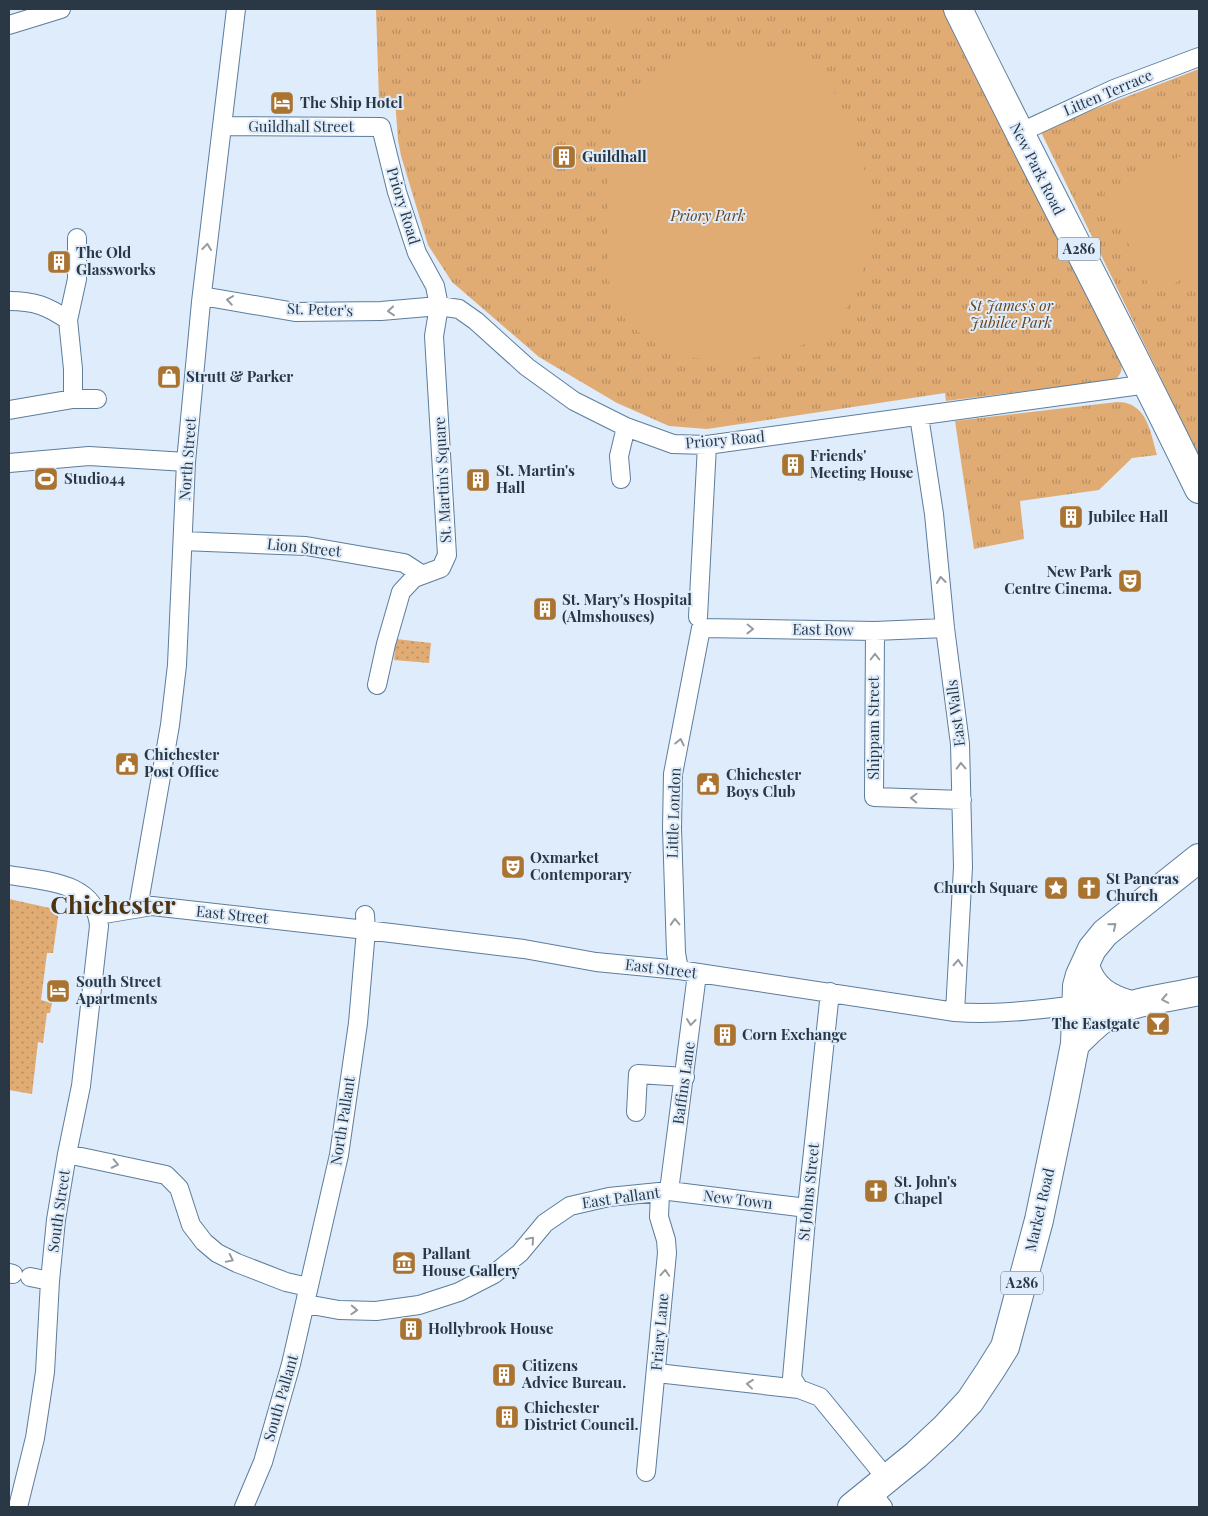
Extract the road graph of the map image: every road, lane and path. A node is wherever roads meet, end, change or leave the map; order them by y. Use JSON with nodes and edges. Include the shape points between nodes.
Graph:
{"nodes":[{"id":1,"x":61,"y":9,"type":"edge"},
{"id":2,"x":236,"y":9,"type":"edge"},
{"id":3,"x":958,"y":9,"type":"edge"},
{"id":4,"x":9,"y":25,"type":"edge"},
{"id":5,"x":1199,"y":57,"type":"edge"},
{"id":6,"x":222,"y":126,"type":"junction"},
{"id":7,"x":381,"y":127,"type":"joint"},
{"id":8,"x":1019,"y":133,"type":"junction"},
{"id":9,"x":78,"y":238,"type":"dead end"},
{"id":10,"x":202,"y":296,"type":"junction"},
{"id":11,"x":9,"y":301,"type":"edge"},
{"id":12,"x":439,"y":306,"type":"junction"},
{"id":13,"x":68,"y":320,"type":"junction"},
{"id":14,"x":1148,"y":384,"type":"junction"},
{"id":15,"x":73,"y":399,"type":"junction"},
{"id":16,"x":97,"y":400,"type":"dead end"},
{"id":17,"x":9,"y":410,"type":"edge"},
{"id":18,"x":919,"y":416,"type":"junction"},
{"id":19,"x":626,"y":427,"type":"junction"},
{"id":20,"x":707,"y":445,"type":"junction"},
{"id":21,"x":186,"y":462,"type":"junction"},
{"id":22,"x":9,"y":463,"type":"edge"},
{"id":23,"x":621,"y":479,"type":"dead end"},
{"id":24,"x":1199,"y":489,"type":"edge"},
{"id":25,"x":183,"y":541,"type":"junction"},
{"id":26,"x":421,"y":574,"type":"junction"},
{"id":27,"x":700,"y":623,"type":"junction"},
{"id":28,"x":945,"y":628,"type":"junction"},
{"id":29,"x":875,"y":630,"type":"junction"},
{"id":30,"x":377,"y":685,"type":"dead end"},
{"id":31,"x":962,"y":800,"type":"junction"},
{"id":32,"x":1199,"y":858,"type":"edge"},
{"id":33,"x":9,"y":875,"type":"edge"},
{"id":34,"x":138,"y":908,"type":"junction"},
{"id":35,"x":98,"y":915,"type":"junction"},
{"id":36,"x":366,"y":922,"type":"junction"},
{"id":37,"x":1085,"y":965,"type":"junction"},
{"id":38,"x":679,"y":970,"type":"junction"},
{"id":39,"x":698,"y":974,"type":"junction"},
{"id":40,"x":1199,"y":991,"type":"edge"},
{"id":41,"x":830,"y":992,"type":"junction"},
{"id":42,"x":1123,"y":1003,"type":"junction"},
{"id":43,"x":1075,"y":1005,"type":"junction"},
{"id":44,"x":955,"y":1012,"type":"junction"},
{"id":45,"x":1075,"y":1044,"type":"junction"},
{"id":46,"x":685,"y":1077,"type":"junction"},
{"id":47,"x":636,"y":1112,"type":"dead end"},
{"id":48,"x":67,"y":1154,"type":"junction"},
{"id":49,"x":665,"y":1192,"type":"junction"},
{"id":50,"x":807,"y":1208,"type":"junction"},
{"id":51,"x":17,"y":1274,"type":"edge"},
{"id":52,"x":50,"y":1281,"type":"junction"},
{"id":53,"x":307,"y":1295,"type":"junction"},
{"id":54,"x":656,"y":1373,"type":"junction"},
{"id":55,"x":799,"y":1389,"type":"junction"},
{"id":56,"x":646,"y":1472,"type":"dead end"},
{"id":57,"x":873,"y":1496,"type":"edge"},
{"id":58,"x":18,"y":1507,"type":"edge"},
{"id":59,"x":244,"y":1507,"type":"edge"}],
"edges":[{"from":1,"to":4,"type":"street"},
{"from":2,"to":6,"type":"street","name":"North Street"},
{"from":3,"to":8,"type":"main road","name":"New Park Road","number":"A286"},
{"from":5,"to":8,"type":"street","name":"Litten Terrace","via":[[1114,89]]},
{"from":6,"to":7,"type":"street","name":"Guildhall Street"},
{"from":10,"to":6,"type":"street","name":"North Street","one_way":true},
{"from":7,"to":12,"type":"street","name":"Priory Road","via":[[397,192],[417,253],[435,286]]},
{"from":8,"to":14,"type":"main road","name":"New Park Road","number":"A286"},
{"from":9,"to":13,"type":"street","via":[[77,279]]},
{"from":12,"to":10,"type":"street","name":"St. Peter's","one_way":true,"via":[[381,312],[310,313]]},
{"from":10,"to":21,"type":"street","name":"North Street"},
{"from":11,"to":13,"type":"street","via":[[41,304]]},
{"from":12,"to":19,"type":"street","name":"Priory Road","via":[[459,309],[527,367],[574,401]]},
{"from":12,"to":26,"type":"street","name":"St. Martin's Square","via":[[434,336],[447,556],[441,568]]},
{"from":13,"to":15,"type":"street"},
{"from":14,"to":18,"type":"street","name":"Priory Road"},
{"from":14,"to":24,"type":"main road","name":"New Park Road","number":"A286"},
{"from":15,"to":16,"type":"street"},
{"from":15,"to":17,"type":"street"},
{"from":18,"to":20,"type":"street","name":"Priory Road"},
{"from":28,"to":18,"type":"street","name":"East Walls","one_way":true,"via":[[934,514]]},
{"from":19,"to":20,"type":"street","name":"Priory Road","via":[[673,444]]},
{"from":19,"to":23,"type":"street","via":[[619,456]]},
{"from":20,"to":27,"type":"street","name":"Little London"},
{"from":21,"to":22,"type":"street","via":[[89,456]]},
{"from":21,"to":25,"type":"street","name":"North Street"},
{"from":25,"to":26,"type":"street","name":"Lion Street","via":[[306,546],[404,563]]},
{"from":25,"to":34,"type":"street","name":"North Street","via":[[177,665],[170,725]]},
{"from":26,"to":30,"type":"street","name":"St. Martin's Square","via":[[401,592]]},
{"from":27,"to":29,"type":"street","name":"East Row","one_way":true},
{"from":38,"to":27,"type":"street","name":"Little London","one_way":true,"via":[[672,828],[673,774]]},
{"from":28,"to":29,"type":"street","name":"East Row"},
{"from":31,"to":28,"type":"street","name":"East Walls","one_way":true,"via":[[960,744]]},
{"from":31,"to":29,"type":"street","name":"Shippam Street","one_way":true,"via":[[874,797]]},
{"from":44,"to":31,"type":"street","name":"East Walls","one_way":true,"via":[[963,867]]},
{"from":37,"to":32,"type":"main road","number":"A286","one_way":true,"via":[[1092,949],[1105,934]]},
{"from":33,"to":35,"type":"street","via":[[78,890],[88,898]]},
{"from":34,"to":35,"type":"street","name":"East Street"},
{"from":34,"to":36,"type":"street","name":"East Street","via":[[152,906]]},
{"from":35,"to":48,"type":"street","name":"South Street","via":[[81,1086]]},
{"from":36,"to":38,"type":"street","name":"East Street","via":[[596,962]]},
{"from":36,"to":53,"type":"street","name":"North Pallant","via":[[359,1012],[338,1155]]},
{"from":37,"to":42,"type":"main road","via":[[1088,976],[1100,991]]},
{"from":37,"to":43,"type":"main road","number":"A286","via":[[1077,986]]},
{"from":38,"to":39,"type":"street","name":"East Street"},
{"from":39,"to":41,"type":"street","name":"East Street"},
{"from":39,"to":46,"type":"street","name":"Baffins Lane","one_way":true},
{"from":40,"to":42,"type":"main road","one_way":true},
{"from":41,"to":44,"type":"street","name":"East Street"},
{"from":41,"to":50,"type":"street","name":"St Johns Street"},
{"from":42,"to":43,"type":"street","name":"East Street"},
{"from":42,"to":45,"type":"main road"},
{"from":43,"to":44,"type":"street","name":"East Street"},
{"from":43,"to":45,"type":"main road","number":"A286"},
{"from":45,"to":57,"type":"main road","name":"Market Road","number":"A286","via":[[1039,1220],[1004,1346],[970,1400]]},
{"from":46,"to":47,"type":"street","via":[[638,1074]]},
{"from":46,"to":49,"type":"street","name":"Baffins Lane"},
{"from":48,"to":52,"type":"street","name":"South Street"},
{"from":48,"to":53,"type":"street","name":"East Pallant","one_way":true,"via":[[166,1175],[179,1188],[191,1225],[204,1242],[217,1253],[286,1282]]},
{"from":49,"to":50,"type":"street","name":"New Town"},
{"from":53,"to":49,"type":"street","name":"East Pallant","one_way":true,"via":[[339,1310],[376,1311],[419,1305],[459,1292],[494,1274],[520,1253],[545,1224],[570,1206],[609,1197]]},
{"from":54,"to":49,"type":"street","name":"Friary Lane","one_way":true,"via":[[667,1253],[659,1217]]},
{"from":50,"to":55,"type":"street","name":"St Johns Street","via":[[792,1378]]},
{"from":51,"to":52,"type":"street"},
{"from":52,"to":58,"type":"street","name":"South Street","via":[[45,1372],[35,1438]]},
{"from":53,"to":59,"type":"street","name":"South Pallant","via":[[263,1462]]},
{"from":55,"to":54,"type":"street","one_way":true},
{"from":54,"to":56,"type":"street","name":"Friary Lane"},
{"from":55,"to":57,"type":"street","via":[[820,1397]]}]}
